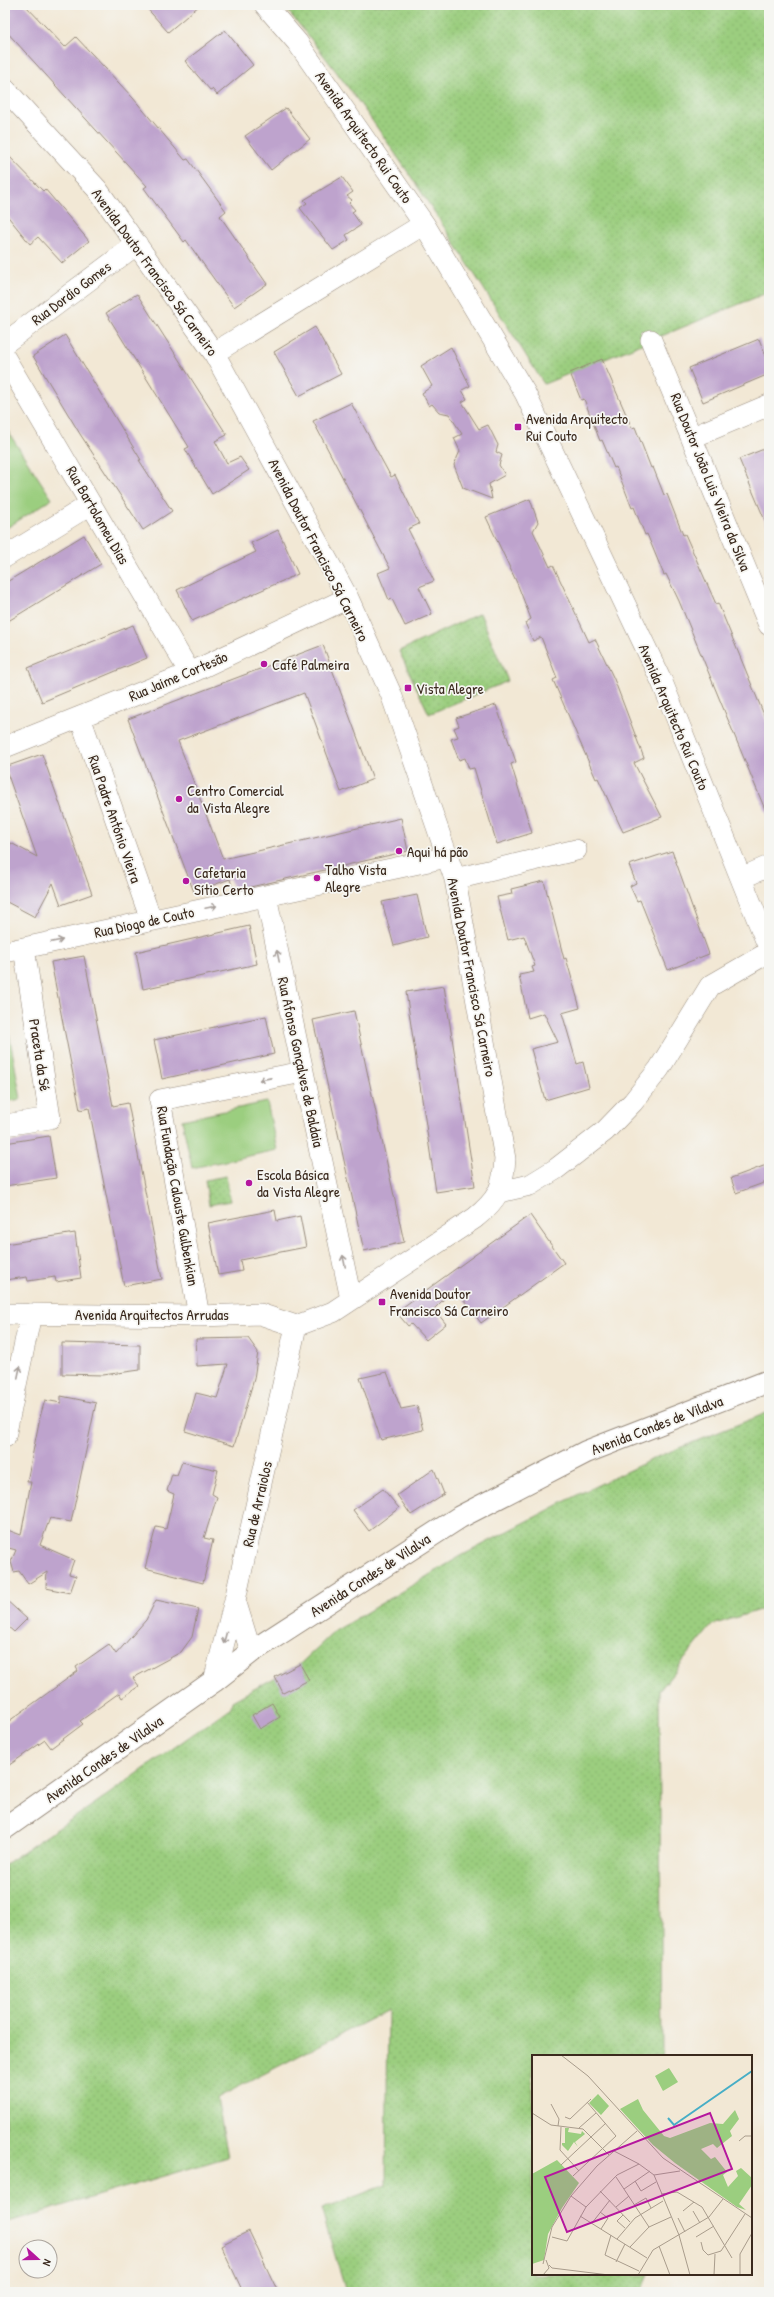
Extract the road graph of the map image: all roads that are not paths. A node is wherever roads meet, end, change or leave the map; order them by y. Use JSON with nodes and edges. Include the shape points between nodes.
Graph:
{"nodes":[{"id":1,"x":265,"y":5,"type":"edge"},
{"id":2,"x":5,"y":89,"type":"edge"},
{"id":3,"x":424,"y":224,"type":"junction"},
{"id":4,"x":137,"y":244,"type":"junction"},
{"id":5,"x":651,"y":340,"type":"dead end"},
{"id":6,"x":5,"y":343,"type":"edge"},
{"id":7,"x":214,"y":353,"type":"junction"},
{"id":8,"x":5,"y":358,"type":"edge"},
{"id":9,"x":769,"y":405,"type":"edge"},
{"id":10,"x":692,"y":437,"type":"junction"},
{"id":11,"x":91,"y":504,"type":"junction"},
{"id":12,"x":5,"y":557,"type":"edge"},
{"id":13,"x":348,"y":598,"type":"junction"},
{"id":14,"x":769,"y":625,"type":"edge"},
{"id":15,"x":190,"y":672,"type":"junction"},
{"id":16,"x":80,"y":717,"type":"junction"},
{"id":17,"x":5,"y":747,"type":"edge"},
{"id":18,"x":576,"y":850,"type":"dead end"},
{"id":19,"x":447,"y":857,"type":"junction"},
{"id":20,"x":769,"y":866,"type":"edge"},
{"id":21,"x":741,"y":878,"type":"junction"},
{"id":22,"x":455,"y":879,"type":"junction"},
{"id":23,"x":266,"y":896,"type":"junction"},
{"id":24,"x":151,"y":920,"type":"junction"},
{"id":25,"x":769,"y":948,"type":"edge"},
{"id":26,"x":14,"y":950,"type":"edge"},
{"id":27,"x":769,"y":952,"type":"edge"},
{"id":28,"x":303,"y":1072,"type":"junction"},
{"id":29,"x":5,"y":1125,"type":"edge"},
{"id":30,"x":500,"y":1192,"type":"junction"},
{"id":31,"x":351,"y":1299,"type":"junction"},
{"id":32,"x":5,"y":1314,"type":"edge"},
{"id":33,"x":31,"y":1314,"type":"junction"},
{"id":34,"x":199,"y":1316,"type":"junction"},
{"id":35,"x":296,"y":1326,"type":"junction"},
{"id":36,"x":769,"y":1381,"type":"edge"},
{"id":37,"x":5,"y":1438,"type":"edge"},
{"id":38,"x":235,"y":1600,"type":"junction"},
{"id":39,"x":251,"y":1652,"type":"junction"},
{"id":40,"x":214,"y":1681,"type":"junction"},
{"id":41,"x":5,"y":1828,"type":"edge"}],
"edges":[{"from":1,"to":3,"type":"street","name":"Avenida Arquitecto Rui Couto","via":[[297,42]]},
{"from":2,"to":4,"type":"street","name":"Avenida Doutor Francisco Sá Carneiro","via":[[97,189]]},
{"from":3,"to":7,"type":"street"},
{"from":3,"to":21,"type":"street","name":"Avenida Arquitecto Rui Couto","via":[[525,393],[662,682]]},
{"from":4,"to":6,"type":"street","name":"Rua Dordio Gomes"},
{"from":4,"to":7,"type":"street","name":"Avenida Doutor Francisco Sá Carneiro"},
{"from":5,"to":10,"type":"street","name":"Rua Doutor João Luis Vieira da Silva"},
{"from":7,"to":13,"type":"street","name":"Avenida Doutor Francisco Sá Carneiro"},
{"from":8,"to":11,"type":"street","name":"Rua Bartolomeu Dias"},
{"from":9,"to":10,"type":"street"},
{"from":10,"to":14,"type":"street","name":"Rua Doutor João Luis Vieira da Silva"},
{"from":11,"to":12,"type":"street"},
{"from":11,"to":15,"type":"street","name":"Rua Bartolomeu Dias"},
{"from":13,"to":15,"type":"street","name":"Rua Jaime Cortesão"},
{"from":13,"to":19,"type":"street","name":"Avenida Doutor Francisco Sá Carneiro","via":[[390,694]]},
{"from":15,"to":16,"type":"street","name":"Rua Jaime Cortesão"},
{"from":16,"to":17,"type":"street","name":"Rua Jaime Cortesão"},
{"from":16,"to":24,"type":"street","name":"Rua Padre António Vieira"},
{"from":18,"to":22,"type":"street"},
{"from":19,"to":22,"type":"street","name":"Avenida Doutor Francisco Sá Carneiro"},
{"from":19,"to":23,"type":"street","name":"Rua Diogo de Couto"},
{"from":20,"to":21,"type":"street"},
{"from":21,"to":25,"type":"street","name":"Avenida Arquitecto Rui Couto"},
{"from":22,"to":30,"type":"street","name":"Avenida Doutor Francisco Sá Carneiro","via":[[505,1159]]},
{"from":24,"to":23,"type":"street","name":"Rua Diogo de Couto","one_way":true},
{"from":28,"to":23,"type":"street","name":"Rua Afonso Gonçalves de Baldaia","one_way":true},
{"from":26,"to":24,"type":"street","name":"Rua Diogo de Couto","one_way":true},
{"from":26,"to":29,"type":"street","name":"Praceta da Sé","via":[[50,1118]]},
{"from":27,"to":30,"type":"street","via":[[710,986],[659,1069],[633,1102],[605,1131],[556,1169],[530,1185]]},
{"from":31,"to":28,"type":"street","name":"Rua Afonso Gonçalves de Baldaia","one_way":true},
{"from":28,"to":34,"type":"street","name":"Rua Fundação Calouste Gulbenkian","one_way":true,"via":[[160,1100]]},
{"from":30,"to":31,"type":"street","name":"Avenida Doutor Francisco Sá Carneiro","via":[[491,1205],[475,1218]]},
{"from":31,"to":35,"type":"street","name":"Avenida Doutor Francisco Sá Carneiro","via":[[322,1317]]},
{"from":32,"to":33,"type":"street","name":"Avenida Arquitectos Arrudas"},
{"from":33,"to":34,"type":"street","name":"Avenida Arquitectos Arrudas"},
{"from":37,"to":33,"type":"street","one_way":true},
{"from":34,"to":35,"type":"street","name":"Avenida Arquitectos Arrudas","via":[[260,1314]]},
{"from":35,"to":38,"type":"street","name":"Rua de Arraiolos"},
{"from":36,"to":39,"type":"main road","name":"Avenida Condes de Vilalva","via":[[586,1452],[460,1517]]},
{"from":38,"to":39,"type":"street"},
{"from":38,"to":40,"type":"street","name":"Rua de Arraiolos","one_way":true},
{"from":39,"to":40,"type":"main road","name":"Avenida Condes de Vilalva"},
{"from":40,"to":41,"type":"main road","name":"Avenida Condes de Vilalva"}]}
